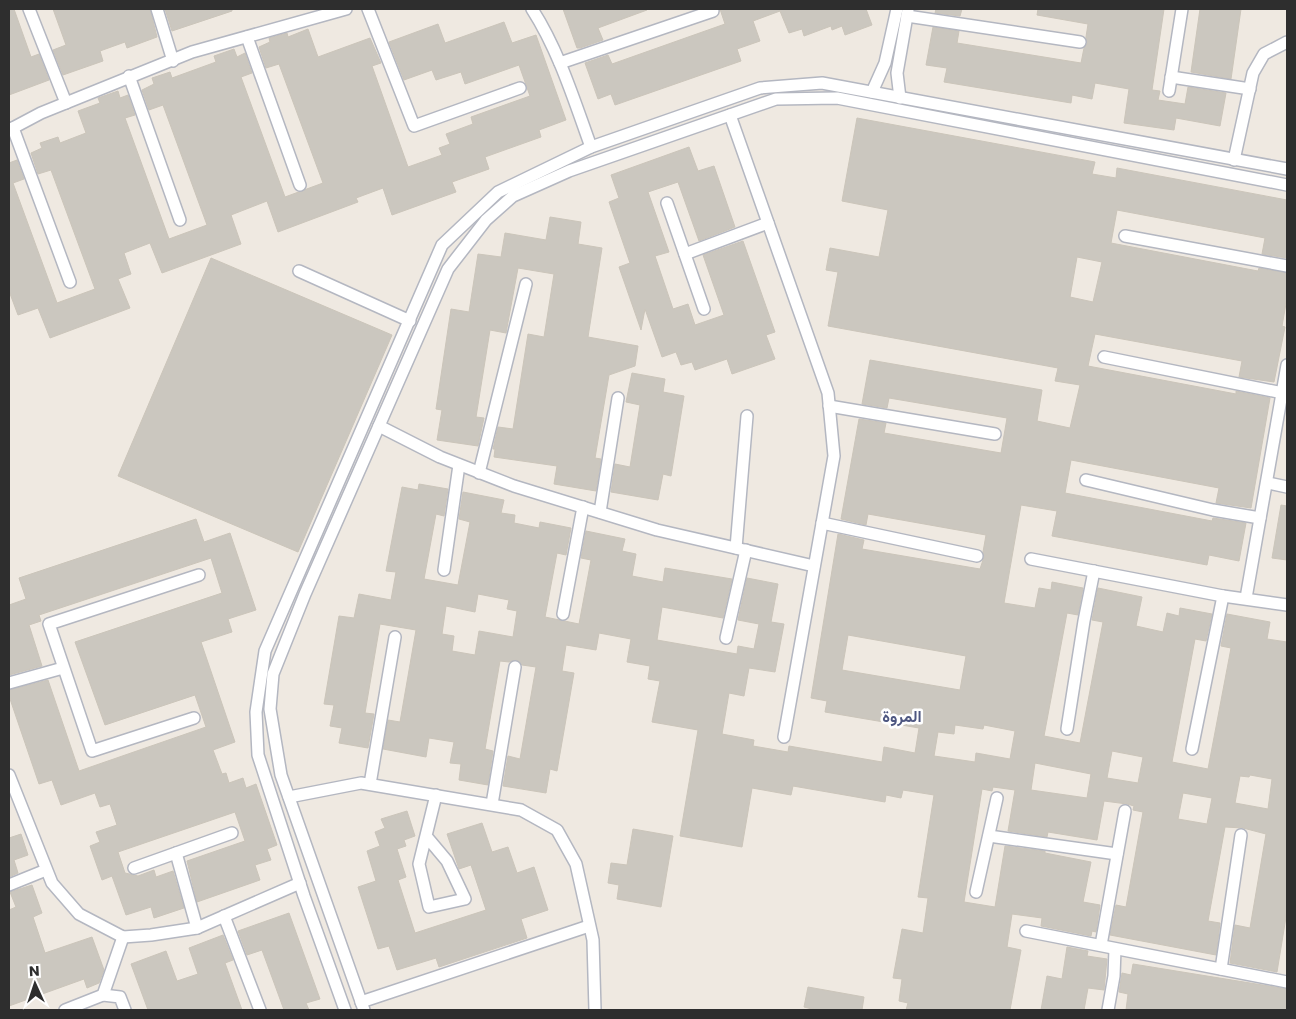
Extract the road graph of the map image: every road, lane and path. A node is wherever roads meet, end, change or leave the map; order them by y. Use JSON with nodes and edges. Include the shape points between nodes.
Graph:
{"nodes":[{"id":1,"x":29,"y":9,"type":"edge"},
{"id":2,"x":157,"y":9,"type":"edge"},
{"id":3,"x":346,"y":9,"type":"edge"},
{"id":4,"x":368,"y":9,"type":"edge"},
{"id":5,"x":532,"y":9,"type":"edge"},
{"id":6,"x":897,"y":9,"type":"edge"},
{"id":7,"x":1182,"y":9,"type":"edge"},
{"id":8,"x":713,"y":11,"type":"dead end"},
{"id":9,"x":908,"y":12,"type":"edge"},
{"id":10,"x":247,"y":37,"type":"junction"},
{"id":11,"x":1080,"y":42,"type":"dead end"},
{"id":12,"x":1287,"y":42,"type":"edge"},
{"id":13,"x":173,"y":61,"type":"junction"},
{"id":14,"x":560,"y":63,"type":"junction"},
{"id":15,"x":130,"y":76,"type":"junction"},
{"id":16,"x":1171,"y":76,"type":"junction"},
{"id":17,"x":520,"y":88,"type":"dead end"},
{"id":18,"x":1250,"y":89,"type":"junction"},
{"id":19,"x":1168,"y":91,"type":"dead end"},
{"id":20,"x":872,"y":92,"type":"junction"},
{"id":21,"x":900,"y":98,"type":"junction"},
{"id":22,"x":66,"y":103,"type":"junction"},
{"id":23,"x":730,"y":115,"type":"junction"},
{"id":24,"x":11,"y":129,"type":"edge"},
{"id":25,"x":591,"y":147,"type":"junction"},
{"id":26,"x":1234,"y":160,"type":"junction"},
{"id":27,"x":1287,"y":170,"type":"edge"},
{"id":28,"x":300,"y":185,"type":"dead end"},
{"id":29,"x":1287,"y":185,"type":"edge"},
{"id":30,"x":667,"y":203,"type":"dead end"},
{"id":31,"x":180,"y":220,"type":"dead end"},
{"id":32,"x":768,"y":223,"type":"junction"},
{"id":33,"x":1125,"y":236,"type":"dead end"},
{"id":34,"x":685,"y":254,"type":"junction"},
{"id":35,"x":1287,"y":266,"type":"edge"},
{"id":36,"x":299,"y":271,"type":"dead end"},
{"id":37,"x":70,"y":282,"type":"dead end"},
{"id":38,"x":526,"y":284,"type":"dead end"},
{"id":39,"x":704,"y":309,"type":"dead end"},
{"id":40,"x":410,"y":321,"type":"junction"},
{"id":41,"x":1104,"y":356,"type":"dead end"},
{"id":42,"x":1287,"y":365,"type":"edge"},
{"id":43,"x":1283,"y":393,"type":"junction"},
{"id":44,"x":618,"y":398,"type":"dead end"},
{"id":45,"x":829,"y":406,"type":"junction"},
{"id":46,"x":747,"y":416,"type":"dead end"},
{"id":47,"x":379,"y":426,"type":"junction"},
{"id":48,"x":995,"y":434,"type":"dead end"},
{"id":49,"x":459,"y":465,"type":"junction"},
{"id":50,"x":479,"y":472,"type":"junction"},
{"id":51,"x":1086,"y":480,"type":"dead end"},
{"id":52,"x":1268,"y":483,"type":"junction"},
{"id":53,"x":1287,"y":488,"type":"edge"},
{"id":54,"x":583,"y":507,"type":"junction"},
{"id":55,"x":600,"y":512,"type":"junction"},
{"id":56,"x":1260,"y":518,"type":"junction"},
{"id":57,"x":822,"y":523,"type":"junction"},
{"id":58,"x":741,"y":549,"type":"junction"},
{"id":59,"x":977,"y":556,"type":"dead end"},
{"id":60,"x":1032,"y":559,"type":"dead end"},
{"id":61,"x":814,"y":566,"type":"junction"},
{"id":62,"x":444,"y":570,"type":"dead end"},
{"id":63,"x":1094,"y":571,"type":"junction"},
{"id":64,"x":199,"y":575,"type":"dead end"},
{"id":65,"x":1223,"y":596,"type":"junction"},
{"id":66,"x":1246,"y":598,"type":"junction"},
{"id":67,"x":1287,"y":605,"type":"edge"},
{"id":68,"x":563,"y":614,"type":"dead end"},
{"id":69,"x":396,"y":637,"type":"dead end"},
{"id":70,"x":726,"y":638,"type":"dead end"},
{"id":71,"x":515,"y":667,"type":"dead end"},
{"id":72,"x":63,"y":668,"type":"junction"},
{"id":73,"x":9,"y":683,"type":"edge"},
{"id":74,"x":194,"y":718,"type":"dead end"},
{"id":75,"x":1067,"y":729,"type":"dead end"},
{"id":76,"x":784,"y":737,"type":"dead end"},
{"id":77,"x":1192,"y":750,"type":"dead end"},
{"id":78,"x":9,"y":775,"type":"edge"},
{"id":79,"x":370,"y":784,"type":"junction"},
{"id":80,"x":436,"y":795,"type":"junction"},
{"id":81,"x":289,"y":797,"type":"junction"},
{"id":82,"x":997,"y":798,"type":"dead end"},
{"id":83,"x":492,"y":804,"type":"junction"},
{"id":84,"x":1125,"y":811,"type":"dead end"},
{"id":85,"x":232,"y":833,"type":"dead end"},
{"id":86,"x":1241,"y":835,"type":"dead end"},
{"id":87,"x":426,"y":836,"type":"junction"},
{"id":88,"x":989,"y":836,"type":"junction"},
{"id":89,"x":176,"y":853,"type":"junction"},
{"id":90,"x":1117,"y":854,"type":"junction"},
{"id":91,"x":134,"y":868,"type":"dead end"},
{"id":92,"x":46,"y":870,"type":"junction"},
{"id":93,"x":300,"y":883,"type":"junction"},
{"id":94,"x":9,"y":885,"type":"edge"},
{"id":95,"x":976,"y":892,"type":"dead end"},
{"id":96,"x":224,"y":916,"type":"junction"},
{"id":97,"x":589,"y":926,"type":"junction"},
{"id":98,"x":197,"y":928,"type":"junction"},
{"id":99,"x":1026,"y":931,"type":"dead end"},
{"id":100,"x":123,"y":937,"type":"junction"},
{"id":101,"x":1101,"y":945,"type":"junction"},
{"id":102,"x":1115,"y":949,"type":"junction"},
{"id":103,"x":1221,"y":969,"type":"junction"},
{"id":104,"x":1287,"y":982,"type":"edge"},
{"id":105,"x":103,"y":995,"type":"junction"},
{"id":106,"x":363,"y":1006,"type":"edge"},
{"id":107,"x":65,"y":1010,"type":"edge"},
{"id":108,"x":125,"y":1010,"type":"edge"},
{"id":109,"x":260,"y":1010,"type":"edge"},
{"id":110,"x":345,"y":1010,"type":"edge"},
{"id":111,"x":595,"y":1010,"type":"edge"},
{"id":112,"x":1108,"y":1010,"type":"edge"}],
"edges":[{"from":1,"to":22,"type":"street"},
{"from":2,"to":13,"type":"street"},
{"from":3,"to":10,"type":"street"},
{"from":4,"to":17,"type":"street","via":[[414,126]]},
{"from":5,"to":14,"type":"street"},
{"from":6,"to":20,"type":"street","via":[[885,63]]},
{"from":7,"to":16,"type":"street"},
{"from":8,"to":14,"type":"street"},
{"from":9,"to":11,"type":"street"},
{"from":9,"to":21,"type":"street","via":[[898,73]]},
{"from":10,"to":13,"type":"street","via":[[192,52]]},
{"from":10,"to":28,"type":"street"},
{"from":12,"to":18,"type":"street","via":[[1264,54],[1253,73]]},
{"from":13,"to":15,"type":"street"},
{"from":14,"to":25,"type":"street"},
{"from":15,"to":22,"type":"street"},
{"from":15,"to":31,"type":"street"},
{"from":16,"to":18,"type":"street"},
{"from":16,"to":19,"type":"street"},
{"from":18,"to":26,"type":"street"},
{"from":20,"to":21,"type":"street"},
{"from":20,"to":25,"type":"street","via":[[822,83],[760,88]]},
{"from":21,"to":26,"type":"street"},
{"from":22,"to":24,"type":"street"},
{"from":23,"to":29,"type":"street","via":[[776,99],[836,98]]},
{"from":23,"to":32,"type":"street"},
{"from":23,"to":47,"type":"street","via":[[569,171],[513,196],[486,220],[448,269]]},
{"from":24,"to":37,"type":"street"},
{"from":25,"to":40,"type":"street","via":[[498,192],[442,245]]},
{"from":26,"to":27,"type":"street"},
{"from":30,"to":34,"type":"street"},
{"from":32,"to":34,"type":"street"},
{"from":32,"to":45,"type":"street","via":[[828,393]]},
{"from":33,"to":35,"type":"street"},
{"from":34,"to":39,"type":"street"},
{"from":36,"to":40,"type":"street"},
{"from":38,"to":50,"type":"street"},
{"from":40,"to":93,"type":"street","via":[[265,651],[256,712],[258,755]]},
{"from":41,"to":43,"type":"street"},
{"from":42,"to":43,"type":"street"},
{"from":43,"to":52,"type":"street"},
{"from":44,"to":55,"type":"street"},
{"from":45,"to":48,"type":"street"},
{"from":45,"to":57,"type":"street","via":[[834,456]]},
{"from":46,"to":58,"type":"street"},
{"from":47,"to":49,"type":"street"},
{"from":47,"to":81,"type":"street","via":[[273,674],[270,709],[281,775]]},
{"from":49,"to":50,"type":"street"},
{"from":49,"to":62,"type":"street"},
{"from":50,"to":54,"type":"street"},
{"from":51,"to":56,"type":"street"},
{"from":52,"to":53,"type":"street"},
{"from":52,"to":56,"type":"street"},
{"from":54,"to":55,"type":"street"},
{"from":54,"to":68,"type":"street"},
{"from":55,"to":58,"type":"street","via":[[657,530]]},
{"from":56,"to":66,"type":"street"},
{"from":57,"to":59,"type":"street"},
{"from":57,"to":61,"type":"street"},
{"from":58,"to":61,"type":"street"},
{"from":58,"to":70,"type":"street"},
{"from":60,"to":63,"type":"street"},
{"from":61,"to":76,"type":"street"},
{"from":63,"to":65,"type":"street"},
{"from":63,"to":75,"type":"street"},
{"from":64,"to":72,"type":"street","via":[[49,624]]},
{"from":65,"to":66,"type":"street"},
{"from":65,"to":77,"type":"street"},
{"from":66,"to":67,"type":"street"},
{"from":69,"to":79,"type":"street"},
{"from":71,"to":83,"type":"street"},
{"from":72,"to":73,"type":"street"},
{"from":72,"to":74,"type":"street","via":[[92,751]]},
{"from":78,"to":92,"type":"street"},
{"from":79,"to":80,"type":"street"},
{"from":79,"to":81,"type":"street","via":[[362,782]]},
{"from":80,"to":83,"type":"street"},
{"from":80,"to":87,"type":"street"},
{"from":81,"to":106,"type":"street"},
{"from":82,"to":88,"type":"street"},
{"from":83,"to":97,"type":"street","via":[[521,810],[557,830],[576,864]]},
{"from":84,"to":90,"type":"street"},
{"from":85,"to":89,"type":"street"},
{"from":86,"to":103,"type":"street"},
{"from":87,"to":87,"type":"street","via":[[419,864],[429,907],[465,899],[446,861]]},
{"from":88,"to":90,"type":"street"},
{"from":88,"to":95,"type":"street"},
{"from":89,"to":91,"type":"street"},
{"from":89,"to":98,"type":"street"},
{"from":90,"to":101,"type":"street"},
{"from":92,"to":94,"type":"street"},
{"from":92,"to":100,"type":"street","via":[[52,883],[79,914]]},
{"from":93,"to":96,"type":"street"},
{"from":93,"to":110,"type":"street"},
{"from":96,"to":98,"type":"street"},
{"from":96,"to":109,"type":"street"},
{"from":97,"to":106,"type":"street"},
{"from":97,"to":111,"type":"street"},
{"from":98,"to":100,"type":"street"},
{"from":99,"to":101,"type":"street"},
{"from":100,"to":105,"type":"street"},
{"from":101,"to":102,"type":"street"},
{"from":102,"to":103,"type":"street"},
{"from":102,"to":112,"type":"street"},
{"from":103,"to":104,"type":"street"},
{"from":105,"to":107,"type":"street"},
{"from":105,"to":108,"type":"street","via":[[120,997]]}]}
